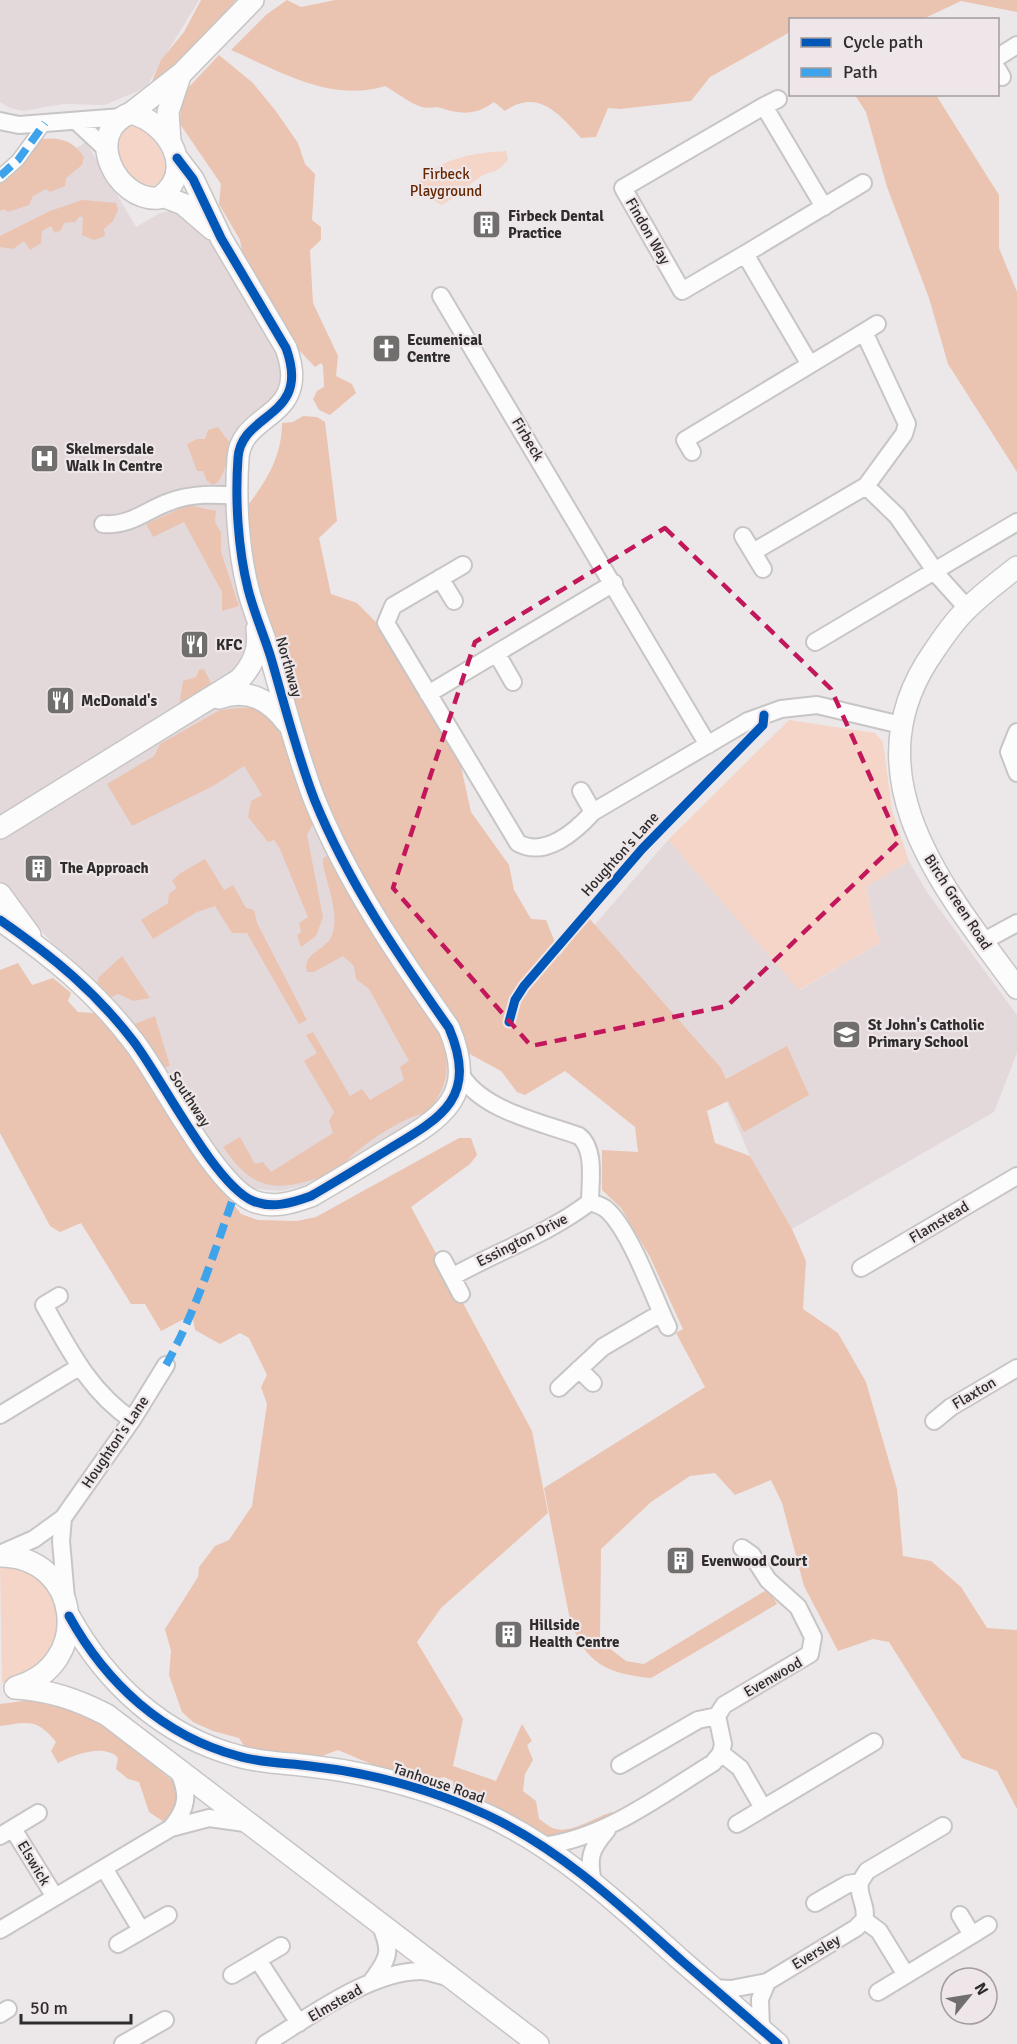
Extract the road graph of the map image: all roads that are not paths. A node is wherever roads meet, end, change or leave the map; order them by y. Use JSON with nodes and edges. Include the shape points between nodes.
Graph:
{"nodes":[{"id":1,"x":253,"y":0,"type":"edge"},
{"id":2,"x":1017,"y":45,"type":"edge"},
{"id":3,"x":999,"y":56,"type":"edge"},
{"id":4,"x":184,"y":71,"type":"junction"},
{"id":5,"x":127,"y":115,"type":"junction"},
{"id":6,"x":0,"y":121,"type":"edge"},
{"id":7,"x":76,"y":121,"type":"junction"},
{"id":8,"x":45,"y":123,"type":"junction"},
{"id":9,"x":107,"y":150,"type":"junction"},
{"id":10,"x":174,"y":151,"type":"junction"},
{"id":11,"x":0,"y":176,"type":"edge"},
{"id":12,"x":863,"y":183,"type":"dead end"},
{"id":13,"x":162,"y":196,"type":"junction"},
{"id":14,"x":824,"y":207,"type":"junction"},
{"id":15,"x":221,"y":238,"type":"junction"},
{"id":16,"x":745,"y":254,"type":"junction"},
{"id":17,"x":441,"y":296,"type":"dead end"},
{"id":18,"x":809,"y":363,"type":"junction"},
{"id":19,"x":692,"y":452,"type":"dead end"},
{"id":20,"x":866,"y":486,"type":"junction"},
{"id":21,"x":239,"y":496,"type":"junction"},
{"id":22,"x":1017,"y":522,"type":"edge"},
{"id":23,"x":104,"y":524,"type":"dead end"},
{"id":24,"x":743,"y":536,"type":"dead end"},
{"id":25,"x":753,"y":552,"type":"junction"},
{"id":26,"x":463,"y":566,"type":"dead end"},
{"id":27,"x":1017,"y":567,"type":"edge"},
{"id":28,"x":763,"y":568,"type":"dead end"},
{"id":29,"x":935,"y":571,"type":"junction"},
{"id":30,"x":440,"y":578,"type":"junction"},
{"id":31,"x":614,"y":583,"type":"junction"},
{"id":32,"x":454,"y":601,"type":"dead end"},
{"id":33,"x":967,"y":608,"type":"junction"},
{"id":34,"x":255,"y":614,"type":"junction"},
{"id":35,"x":815,"y":642,"type":"dead end"},
{"id":36,"x":496,"y":654,"type":"junction"},
{"id":37,"x":513,"y":682,"type":"dead end"},
{"id":38,"x":428,"y":694,"type":"junction"},
{"id":39,"x":204,"y":703,"type":"junction"},
{"id":40,"x":901,"y":725,"type":"junction"},
{"id":41,"x":292,"y":731,"type":"junction"},
{"id":42,"x":1017,"y":732,"type":"edge"},
{"id":43,"x":708,"y":745,"type":"junction"},
{"id":44,"x":1017,"y":773,"type":"edge"},
{"id":45,"x":581,"y":790,"type":"dead end"},
{"id":46,"x":593,"y":812,"type":"junction"},
{"id":47,"x":0,"y":828,"type":"edge"},
{"id":48,"x":0,"y":894,"type":"edge"},
{"id":49,"x":0,"y":920,"type":"edge"},
{"id":50,"x":1017,"y":923,"type":"edge"},
{"id":51,"x":982,"y":942,"type":"junction"},
{"id":52,"x":36,"y":943,"type":"junction"},
{"id":53,"x":1017,"y":988,"type":"edge"},
{"id":54,"x":459,"y":1071,"type":"junction"},
{"id":55,"x":486,"y":1101,"type":"junction"},
{"id":56,"x":446,"y":1110,"type":"junction"},
{"id":57,"x":379,"y":1156,"type":"joint"},
{"id":58,"x":1017,"y":1176,"type":"edge"},
{"id":59,"x":590,"y":1202,"type":"junction"},
{"id":60,"x":443,"y":1260,"type":"dead end"},
{"id":61,"x":861,"y":1268,"type":"dead end"},
{"id":62,"x":452,"y":1277,"type":"junction"},
{"id":63,"x":461,"y":1294,"type":"dead end"},
{"id":64,"x":59,"y":1296,"type":"dead end"},
{"id":65,"x":166,"y":1365,"type":"dead end"},
{"id":66,"x":79,"y":1367,"type":"junction"},
{"id":67,"x":1017,"y":1368,"type":"edge"},
{"id":68,"x":579,"y":1369,"type":"junction"},
{"id":69,"x":593,"y":1383,"type":"dead end"},
{"id":70,"x":559,"y":1388,"type":"dead end"},
{"id":71,"x":0,"y":1415,"type":"edge"},
{"id":72,"x":132,"y":1420,"type":"junction"},
{"id":73,"x":934,"y":1421,"type":"dead end"},
{"id":74,"x":63,"y":1518,"type":"junction"},
{"id":75,"x":742,"y":1548,"type":"dead end"},
{"id":76,"x":0,"y":1555,"type":"edge"},
{"id":77,"x":68,"y":1610,"type":"junction"},
{"id":78,"x":4,"y":1689,"type":"edge"},
{"id":79,"x":717,"y":1716,"type":"junction"},
{"id":80,"x":874,"y":1742,"type":"dead end"},
{"id":81,"x":722,"y":1753,"type":"junction"},
{"id":82,"x":620,"y":1765,"type":"dead end"},
{"id":83,"x":178,"y":1770,"type":"junction"},
{"id":84,"x":763,"y":1808,"type":"junction"},
{"id":85,"x":38,"y":1813,"type":"dead end"},
{"id":86,"x":737,"y":1824,"type":"dead end"},
{"id":87,"x":250,"y":1825,"type":"junction"},
{"id":88,"x":612,"y":1825,"type":"junction"},
{"id":89,"x":943,"y":1826,"type":"dead end"},
{"id":90,"x":171,"y":1828,"type":"junction"},
{"id":91,"x":7,"y":1832,"type":"edge"},
{"id":92,"x":542,"y":1846,"type":"junction"},
{"id":93,"x":104,"y":1868,"type":"junction"},
{"id":94,"x":860,"y":1882,"type":"junction"},
{"id":95,"x":593,"y":1883,"type":"junction"},
{"id":96,"x":55,"y":1897,"type":"junction"},
{"id":97,"x":815,"y":1903,"type":"dead end"},
{"id":98,"x":168,"y":1915,"type":"dead end"},
{"id":99,"x":960,"y":1915,"type":"dead end"},
{"id":100,"x":864,"y":1920,"type":"junction"},
{"id":101,"x":380,"y":1922,"type":"junction"},
{"id":102,"x":988,"y":1925,"type":"dead end"},
{"id":103,"x":0,"y":1930,"type":"edge"},
{"id":104,"x":141,"y":1930,"type":"junction"},
{"id":105,"x":972,"y":1935,"type":"junction"},
{"id":106,"x":118,"y":1944,"type":"dead end"},
{"id":107,"x":281,"y":1946,"type":"dead end"},
{"id":108,"x":258,"y":1960,"type":"junction"},
{"id":109,"x":232,"y":1975,"type":"dead end"},
{"id":110,"x":906,"y":1975,"type":"junction"},
{"id":111,"x":447,"y":1977,"type":"junction"},
{"id":112,"x":371,"y":1982,"type":"junction"},
{"id":113,"x":767,"y":1982,"type":"junction"},
{"id":114,"x":712,"y":1988,"type":"junction"},
{"id":115,"x":878,"y":1992,"type":"dead end"},
{"id":116,"x":165,"y":2019,"type":"dead end"},
{"id":117,"x":299,"y":2023,"type":"junction"},
{"id":118,"x":761,"y":2029,"type":"junction"},
{"id":119,"x":132,"y":2042,"type":"edge"},
{"id":120,"x":265,"y":2044,"type":"edge"},
{"id":121,"x":538,"y":2044,"type":"edge"},
{"id":122,"x":778,"y":2044,"type":"edge"}],
"edges":[{"from":1,"to":4,"type":"street"},
{"from":2,"to":3,"type":"street"},
{"from":4,"to":5,"type":"street"},
{"from":4,"to":10,"type":"street","via":[[168,112]]},
{"from":5,"to":7,"type":"street"},
{"from":5,"to":9,"type":"street","via":[[109,130]]},
{"from":5,"to":10,"type":"street","via":[[154,122]]},
{"from":6,"to":8,"type":"street","via":[[19,125]]},
{"from":7,"to":8,"type":"street"},
{"from":7,"to":9,"type":"street"},
{"from":8,"to":11,"type":"street","via":[[18,160]]},
{"from":9,"to":13,"type":"street","via":[[119,179],[128,189],[150,199]]},
{"from":10,"to":13,"type":"street","via":[[175,179]]},
{"from":10,"to":15,"type":"street","name":"Northway","via":[[193,179]]},
{"from":12,"to":14,"type":"street","name":"Findon Way"},
{"from":13,"to":15,"type":"street","name":"Northway","via":[[183,204]]},
{"from":14,"to":16,"type":"street","name":"Findon Way"},
{"from":14,"to":16,"type":"street","name":"Findon Way","via":[[771,102],[623,188],[682,291]]},
{"from":15,"to":21,"type":"street","name":"Northway","via":[[286,348],[292,374],[279,408],[246,435],[241,444]]},
{"from":16,"to":18,"type":"street"},
{"from":17,"to":31,"type":"street","name":"Firbeck"},
{"from":18,"to":19,"type":"street","via":[[685,440]]},
{"from":18,"to":20,"type":"street","via":[[871,328],[907,424],[904,434]]},
{"from":20,"to":25,"type":"street"},
{"from":20,"to":29,"type":"street","via":[[897,516]]},
{"from":21,"to":23,"type":"street","via":[[184,497],[126,523]]},
{"from":21,"to":34,"type":"street","name":"Northway","via":[[244,564]]},
{"from":22,"to":29,"type":"street"},
{"from":24,"to":25,"type":"street"},
{"from":25,"to":28,"type":"street"},
{"from":26,"to":30,"type":"street"},
{"from":27,"to":33,"type":"street","name":"Birch Green Road"},
{"from":29,"to":33,"type":"street"},
{"from":29,"to":35,"type":"street"},
{"from":30,"to":32,"type":"street"},
{"from":30,"to":38,"type":"street","via":[[393,606],[386,623]]},
{"from":31,"to":36,"type":"street"},
{"from":31,"to":43,"type":"street","name":"Firbeck"},
{"from":33,"to":40,"type":"street","name":"Birch Green Road","via":[[916,676]]},
{"from":34,"to":39,"type":"street","name":"Northway","via":[[259,639],[253,662],[239,680]]},
{"from":34,"to":41,"type":"street","name":"Northway"},
{"from":36,"to":37,"type":"street"},
{"from":36,"to":38,"type":"street"},
{"from":38,"to":46,"type":"street","via":[[518,843],[534,849],[549,845],[581,825]]},
{"from":39,"to":41,"type":"street","via":[[229,694],[252,694],[272,706]]},
{"from":39,"to":47,"type":"street","name":"Northway"},
{"from":40,"to":43,"type":"street","via":[[817,705],[801,705],[764,714]]},
{"from":40,"to":51,"type":"street","name":"Birch Green Road","via":[[898,763],[912,821],[934,869]]},
{"from":41,"to":54,"type":"street","name":"Northway","via":[[316,802],[351,878],[385,936],[449,1028]]},
{"from":42,"to":44,"type":"street","via":[[1009,752]]},
{"from":43,"to":46,"type":"street"},
{"from":45,"to":46,"type":"street"},
{"from":48,"to":52,"type":"street"},
{"from":49,"to":52,"type":"street","name":"Southway"},
{"from":50,"to":51,"type":"street"},
{"from":51,"to":53,"type":"street","name":"Birch Green Road"},
{"from":52,"to":57,"type":"street","name":"Southway","via":[[113,1016],[154,1070],[222,1177],[253,1201],[291,1203]]},
{"from":54,"to":55,"type":"street","via":[[471,1090]]},
{"from":54,"to":56,"type":"street","name":"Northway","via":[[458,1084]]},
{"from":55,"to":56,"type":"street"},
{"from":55,"to":59,"type":"street","via":[[583,1139],[589,1154]]},
{"from":56,"to":57,"type":"street","name":"Northway","via":[[435,1122]]},
{"from":58,"to":61,"type":"street","name":"Flamstead"},
{"from":59,"to":62,"type":"street","name":"Essington Drive","via":[[542,1233]]},
{"from":59,"to":68,"type":"street","via":[[613,1216],[665,1320],[615,1338]]},
{"from":60,"to":62,"type":"street"},
{"from":62,"to":63,"type":"street"},
{"from":64,"to":66,"type":"street","via":[[44,1305]]},
{"from":65,"to":72,"type":"street","name":"Houghton's Lane"},
{"from":66,"to":71,"type":"street"},
{"from":66,"to":72,"type":"street","via":[[104,1399]]},
{"from":67,"to":73,"type":"street","name":"Flaxton"},
{"from":68,"to":69,"type":"street"},
{"from":68,"to":70,"type":"street"},
{"from":72,"to":74,"type":"street","name":"Houghton's Lane"},
{"from":74,"to":76,"type":"street","name":"Houghton's Lane","via":[[34,1539]]},
{"from":74,"to":77,"type":"street","via":[[61,1552]]},
{"from":75,"to":79,"type":"street","name":"Evenwood","via":[[768,1580],[798,1607],[814,1642],[806,1658],[724,1705]]},
{"from":76,"to":77,"type":"street","name":"Tanhouse Road","via":[[39,1567],[60,1589]]},
{"from":77,"to":78,"type":"street","via":[[69,1630],[60,1657],[40,1677]]},
{"from":77,"to":92,"type":"street","name":"Tanhouse Road","via":[[86,1643],[134,1700],[186,1737],[240,1757],[404,1784],[487,1815]]},
{"from":78,"to":83,"type":"street","via":[[46,1690],[98,1710]]},
{"from":79,"to":81,"type":"street"},
{"from":79,"to":82,"type":"street","name":"Evenwood","via":[[698,1720]]},
{"from":80,"to":84,"type":"street"},
{"from":81,"to":84,"type":"street","via":[[740,1768]]},
{"from":81,"to":88,"type":"street","via":[[713,1763]]},
{"from":83,"to":87,"type":"street"},
{"from":83,"to":90,"type":"street","name":"Elswick","via":[[187,1796],[185,1808]]},
{"from":84,"to":86,"type":"street"},
{"from":85,"to":91,"type":"street","name":"Elswick"},
{"from":87,"to":90,"type":"street","name":"Elswick","via":[[209,1818]]},
{"from":87,"to":101,"type":"street"},
{"from":88,"to":92,"type":"street","via":[[586,1837]]},
{"from":88,"to":95,"type":"street","via":[[592,1848]]},
{"from":89,"to":94,"type":"street","via":[[867,1871]]},
{"from":90,"to":93,"type":"street","name":"Elswick"},
{"from":91,"to":96,"type":"street","name":"Elswick"},
{"from":92,"to":95,"type":"street","name":"Tanhouse Road"},
{"from":93,"to":96,"type":"street","name":"Elswick"},
{"from":93,"to":104,"type":"street"},
{"from":94,"to":97,"type":"street","via":[[848,1884]]},
{"from":94,"to":100,"type":"street","via":[[859,1892],[866,1910]]},
{"from":95,"to":114,"type":"street","name":"Tanhouse Road"},
{"from":96,"to":103,"type":"street","name":"Elswick"},
{"from":98,"to":104,"type":"street"},
{"from":99,"to":105,"type":"street"},
{"from":100,"to":110,"type":"street","via":[[879,1930]]},
{"from":100,"to":113,"type":"street","name":"Eversley"},
{"from":101,"to":111,"type":"street"},
{"from":101,"to":112,"type":"street","name":"Elmstead","via":[[388,1956]]},
{"from":102,"to":105,"type":"street"},
{"from":104,"to":106,"type":"street"},
{"from":105,"to":110,"type":"street"},
{"from":107,"to":108,"type":"street"},
{"from":108,"to":109,"type":"street"},
{"from":108,"to":117,"type":"street","name":"Elmstead"},
{"from":110,"to":115,"type":"street"},
{"from":111,"to":112,"type":"street","name":"Elmstead","via":[[421,1971]]},
{"from":111,"to":121,"type":"street"},
{"from":112,"to":117,"type":"street","name":"Elmstead"},
{"from":113,"to":114,"type":"street","name":"Eversley","via":[[731,1989]]},
{"from":113,"to":118,"type":"street","via":[[760,1999]]},
{"from":114,"to":118,"type":"street","name":"Tanhouse Road"},
{"from":116,"to":119,"type":"street"},
{"from":117,"to":120,"type":"street","name":"Elmstead"},
{"from":118,"to":122,"type":"street","name":"Tanhouse Road"}]}
